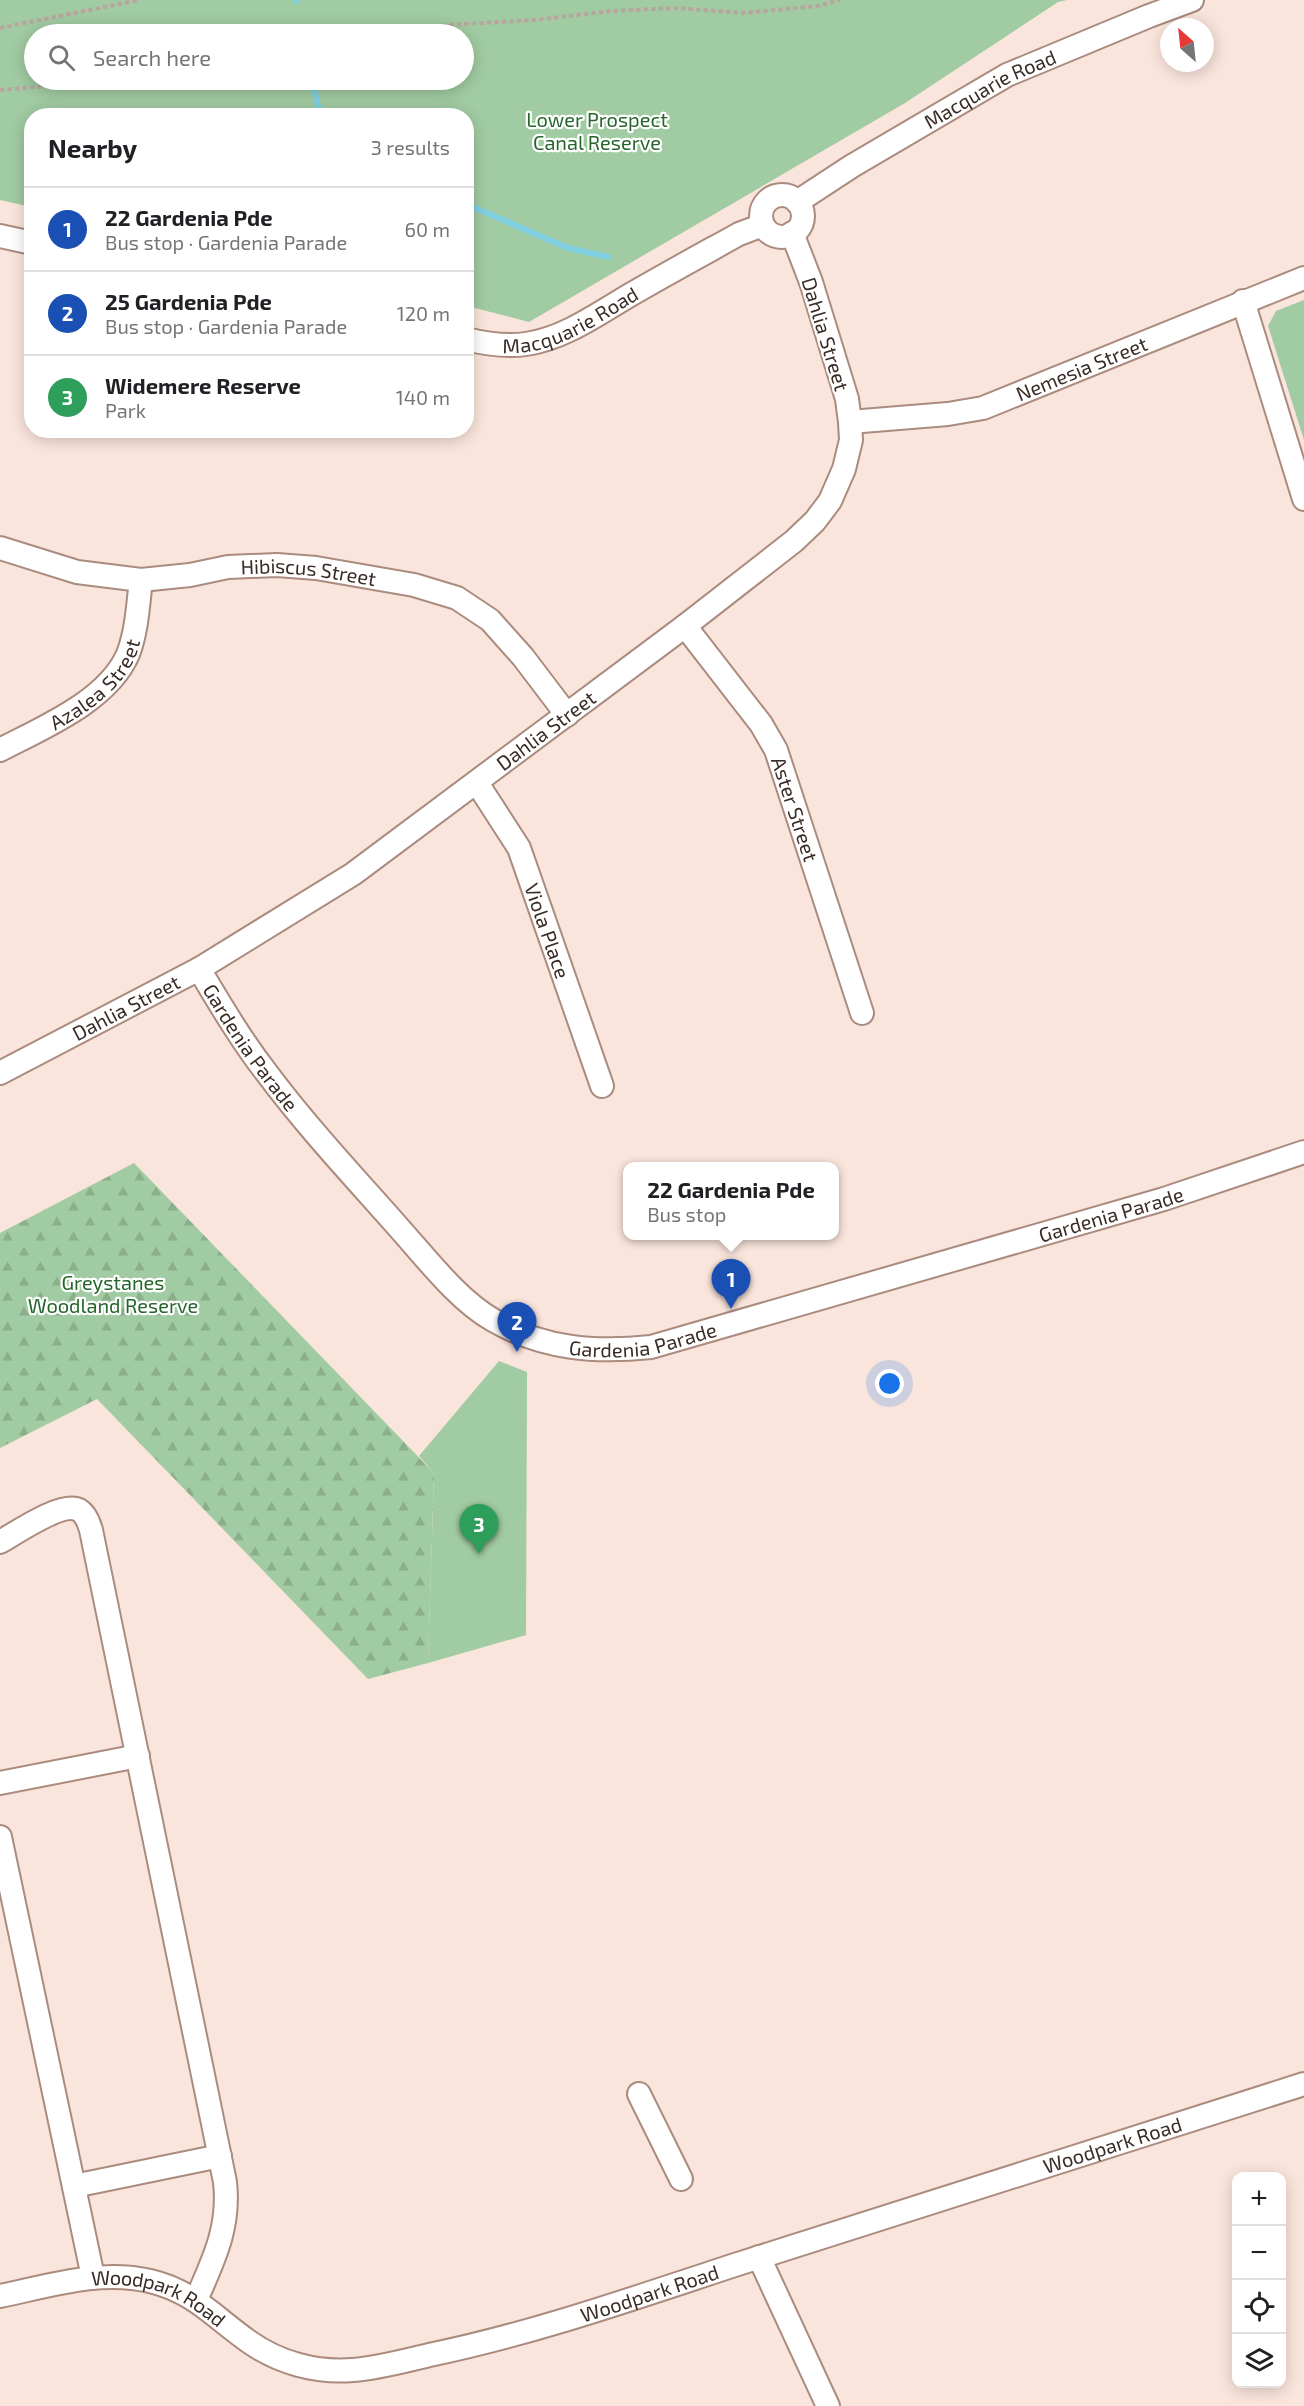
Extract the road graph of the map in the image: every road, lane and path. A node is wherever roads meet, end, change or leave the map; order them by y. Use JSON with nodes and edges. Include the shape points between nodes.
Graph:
{"nodes":[{"id":1,"x":139,"y":0,"type":"edge"},
{"id":2,"x":840,"y":0,"type":"edge"},
{"id":3,"x":1192,"y":0,"type":"edge"},
{"id":4,"x":464,"y":24,"type":"edge"},
{"id":5,"x":0,"y":28,"type":"edge"},
{"id":6,"x":24,"y":88,"type":"edge"},
{"id":7,"x":0,"y":90,"type":"edge"},
{"id":8,"x":797,"y":202,"type":"junction"},
{"id":9,"x":763,"y":225,"type":"junction"},
{"id":10,"x":792,"y":233,"type":"junction"},
{"id":11,"x":0,"y":236,"type":"edge"},
{"id":12,"x":24,"y":241,"type":"edge"},
{"id":13,"x":1304,"y":278,"type":"edge"},
{"id":14,"x":1243,"y":302,"type":"junction"},
{"id":15,"x":474,"y":341,"type":"edge"},
{"id":16,"x":850,"y":422,"type":"junction"},
{"id":17,"x":1304,"y":499,"type":"edge"},
{"id":18,"x":0,"y":548,"type":"edge"},
{"id":19,"x":141,"y":580,"type":"junction"},
{"id":20,"x":686,"y":626,"type":"junction"},
{"id":21,"x":567,"y":715,"type":"junction"},
{"id":22,"x":0,"y":750,"type":"edge"},
{"id":23,"x":477,"y":783,"type":"junction"},
{"id":24,"x":199,"y":969,"type":"junction"},
{"id":25,"x":862,"y":1013,"type":"dead end"},
{"id":26,"x":0,"y":1073,"type":"edge"},
{"id":27,"x":602,"y":1086,"type":"dead end"},
{"id":28,"x":1304,"y":1152,"type":"edge"},
{"id":29,"x":0,"y":1542,"type":"edge"},
{"id":30,"x":138,"y":1756,"type":"junction"},
{"id":31,"x":0,"y":1783,"type":"edge"},
{"id":32,"x":0,"y":1837,"type":"edge"},
{"id":33,"x":1304,"y":2084,"type":"edge"},
{"id":34,"x":639,"y":2094,"type":"dead end"},
{"id":35,"x":220,"y":2156,"type":"junction"},
{"id":36,"x":681,"y":2179,"type":"dead end"},
{"id":37,"x":74,"y":2186,"type":"junction"},
{"id":38,"x":759,"y":2257,"type":"junction"},
{"id":39,"x":93,"y":2277,"type":"junction"},
{"id":40,"x":0,"y":2296,"type":"edge"},
{"id":41,"x":196,"y":2300,"type":"junction"},
{"id":42,"x":828,"y":2406,"type":"edge"}],
"edges":[{"from":1,"to":5,"type":"path"},
{"from":2,"to":4,"type":"path","via":[[744,13],[676,8]]},
{"from":3,"to":8,"type":"street","name":"Macquarie Road","via":[[1006,75]]},
{"from":6,"to":7,"type":"path"},
{"from":8,"to":9,"type":"street","via":[[786,195],[773,197],[763,206]]},
{"from":8,"to":10,"type":"street","via":[[802,219]]},
{"from":9,"to":10,"type":"street","via":[[776,236]]},
{"from":9,"to":15,"type":"street","name":"Macquarie Road","via":[[739,234],[551,338],[509,346]]},
{"from":10,"to":16,"type":"street","name":"Dahlia Street","via":[[847,399]]},
{"from":11,"to":12,"type":"street"},
{"from":13,"to":14,"type":"street","name":"Nemesia Street"},
{"from":14,"to":16,"type":"street","name":"Nemesia Street","via":[[982,408]]},
{"from":14,"to":17,"type":"street"},
{"from":16,"to":20,"type":"street","name":"Dahlia Street","via":[[844,469],[823,511],[794,541]]},
{"from":18,"to":19,"type":"street","name":"Hibiscus Street","via":[[77,572]]},
{"from":19,"to":21,"type":"street","name":"Hibiscus Street","via":[[228,567],[277,565],[414,585],[457,598],[490,620]]},
{"from":19,"to":22,"type":"street","name":"Azalea Street","via":[[137,618],[128,653],[117,674],[59,719]]},
{"from":20,"to":21,"type":"street","name":"Dahlia Street"},
{"from":20,"to":25,"type":"street","name":"Aster Street","via":[[761,724],[776,750]]},
{"from":21,"to":23,"type":"street","name":"Dahlia Street"},
{"from":23,"to":24,"type":"street","name":"Dahlia Street","via":[[353,874]]},
{"from":23,"to":27,"type":"street","name":"Viola Place","via":[[519,848]]},
{"from":24,"to":26,"type":"street","name":"Dahlia Street"},
{"from":24,"to":28,"type":"street","name":"Gardenia Parade","via":[[266,1072],[322,1142],[451,1287],[491,1320],[535,1339],[576,1348],[615,1351],[651,1347],[1164,1199]]},
{"from":29,"to":30,"type":"street","via":[[56,1511],[69,1508],[84,1514],[91,1530]]},
{"from":30,"to":31,"type":"street"},
{"from":30,"to":35,"type":"street"},
{"from":32,"to":37,"type":"street"},
{"from":33,"to":38,"type":"street","name":"Woodpark Road"},
{"from":34,"to":36,"type":"street"},
{"from":35,"to":37,"type":"street"},
{"from":35,"to":41,"type":"street","via":[[226,2216],[220,2244]]},
{"from":37,"to":39,"type":"street"},
{"from":38,"to":41,"type":"street","name":"Woodpark Road","via":[[519,2335],[351,2370],[302,2367],[282,2360],[250,2343]]},
{"from":38,"to":42,"type":"street"},
{"from":39,"to":40,"type":"street","name":"Woodpark Road"},
{"from":39,"to":41,"type":"street","name":"Woodpark Road","via":[[150,2281]]}]}
